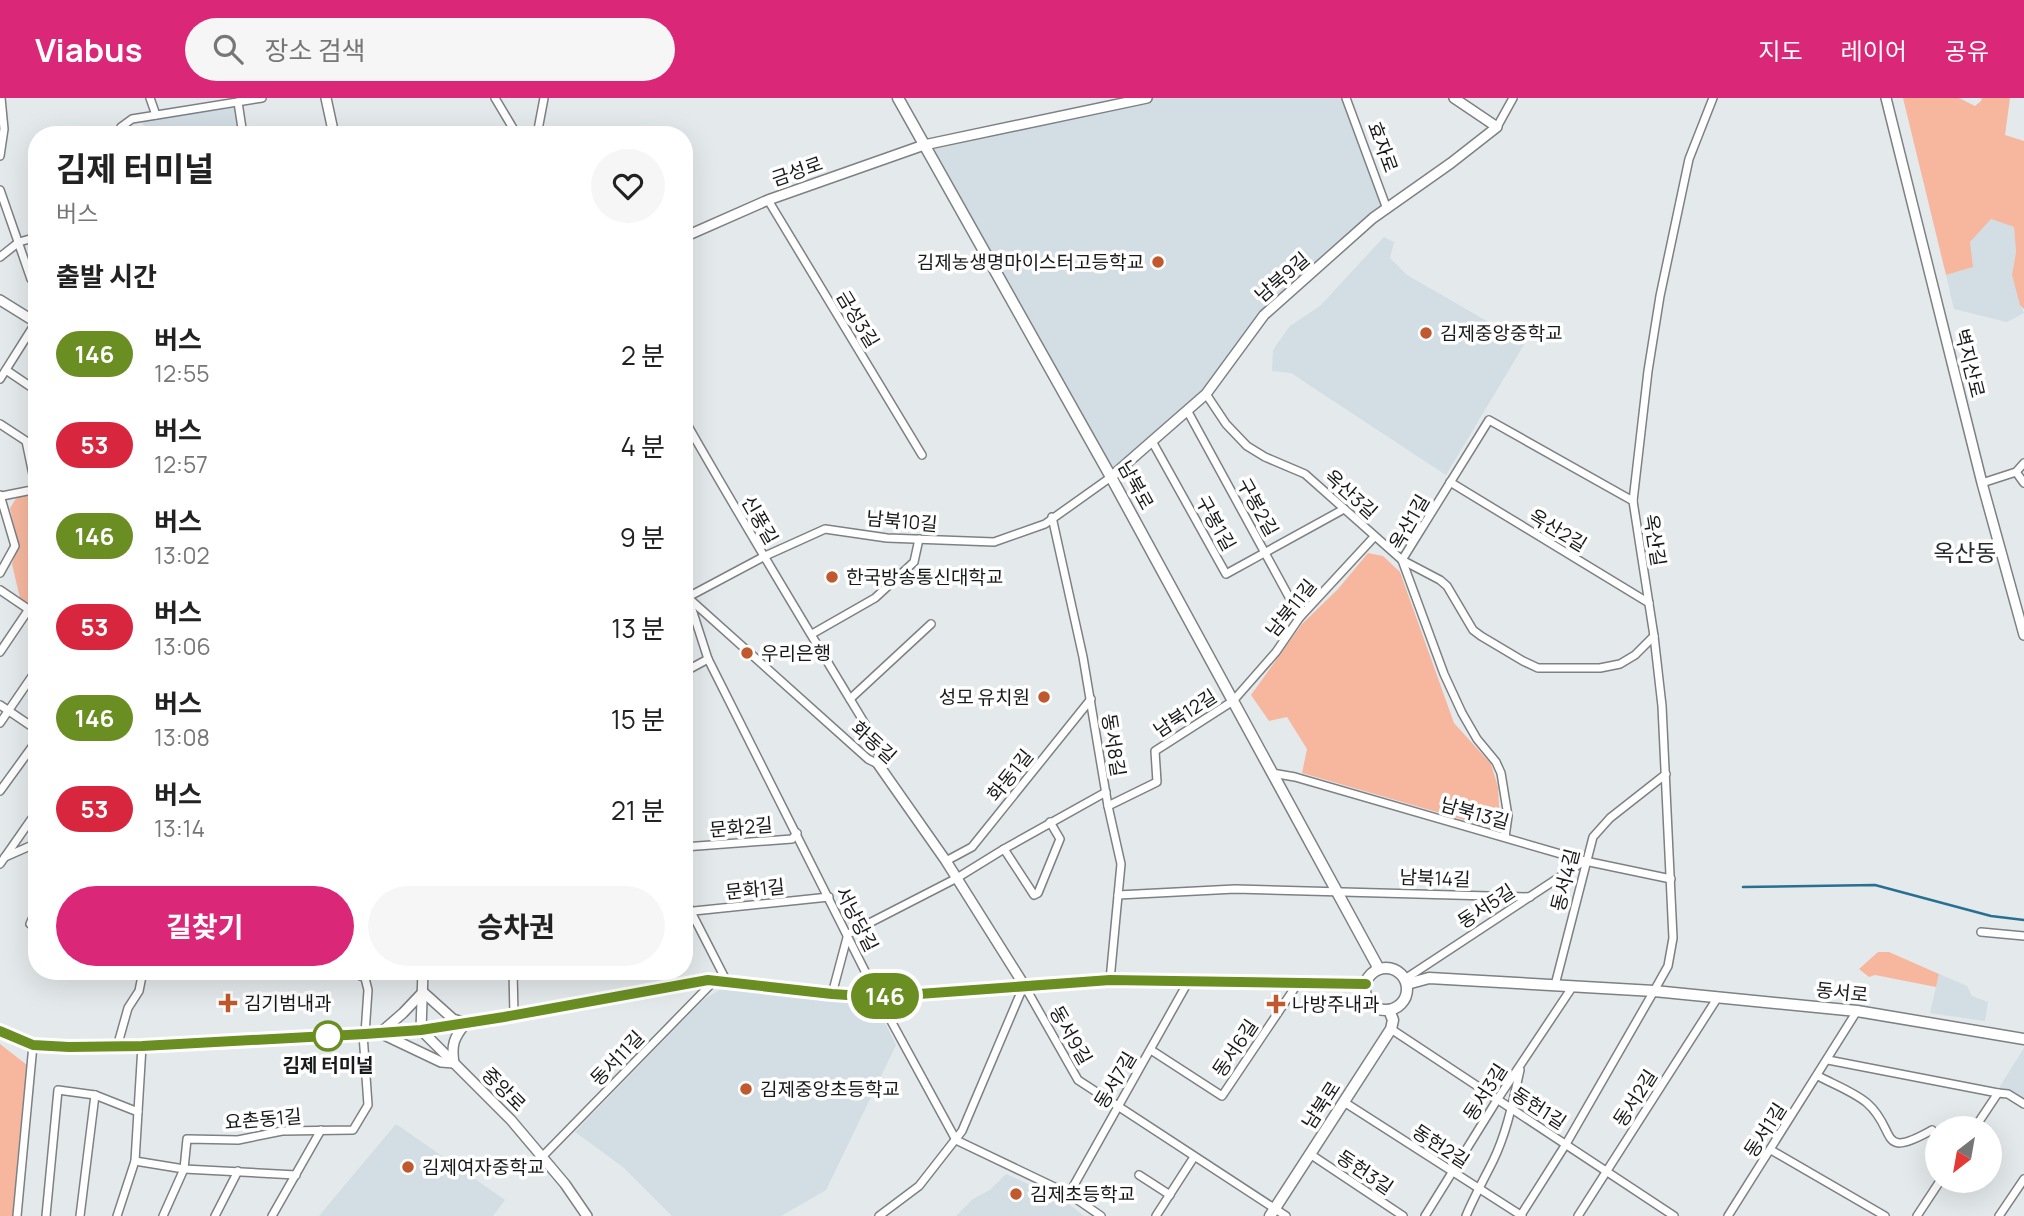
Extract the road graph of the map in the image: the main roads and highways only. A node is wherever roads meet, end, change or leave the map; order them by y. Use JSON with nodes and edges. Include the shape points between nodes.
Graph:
{"nodes":[{"id":1,"x":898,"y":98,"type":"edge"},
{"id":2,"x":1379,"y":969,"type":"junction"},
{"id":3,"x":1406,"y":982,"type":"junction"},
{"id":4,"x":1366,"y":984,"type":"junction"},
{"id":5,"x":1389,"y":1010,"type":"junction"},
{"id":6,"x":0,"y":1031,"type":"edge"},
{"id":7,"x":2024,"y":1039,"type":"edge"},
{"id":8,"x":1273,"y":1212,"type":"edge"}],
"edges":[{"from":1,"to":2,"type":"main road","name":"남북로"},
{"from":2,"to":3,"type":"main road","via":[[1394,969]]},
{"from":2,"to":4,"type":"main road"},
{"from":3,"to":5,"type":"main road","via":[[1405,999]]},
{"from":3,"to":7,"type":"main road","name":"동서로","via":[[1429,978],[1654,991],[1857,1011]]},
{"from":4,"to":5,"type":"main road","via":[[1370,1003]]},
{"from":4,"to":6,"type":"main road","via":[[1110,980],[878,997],[715,980],[466,1023],[380,1033],[117,1047],[33,1045]]},
{"from":5,"to":8,"type":"main road","name":"남북로","via":[[1391,1030]]}]}
